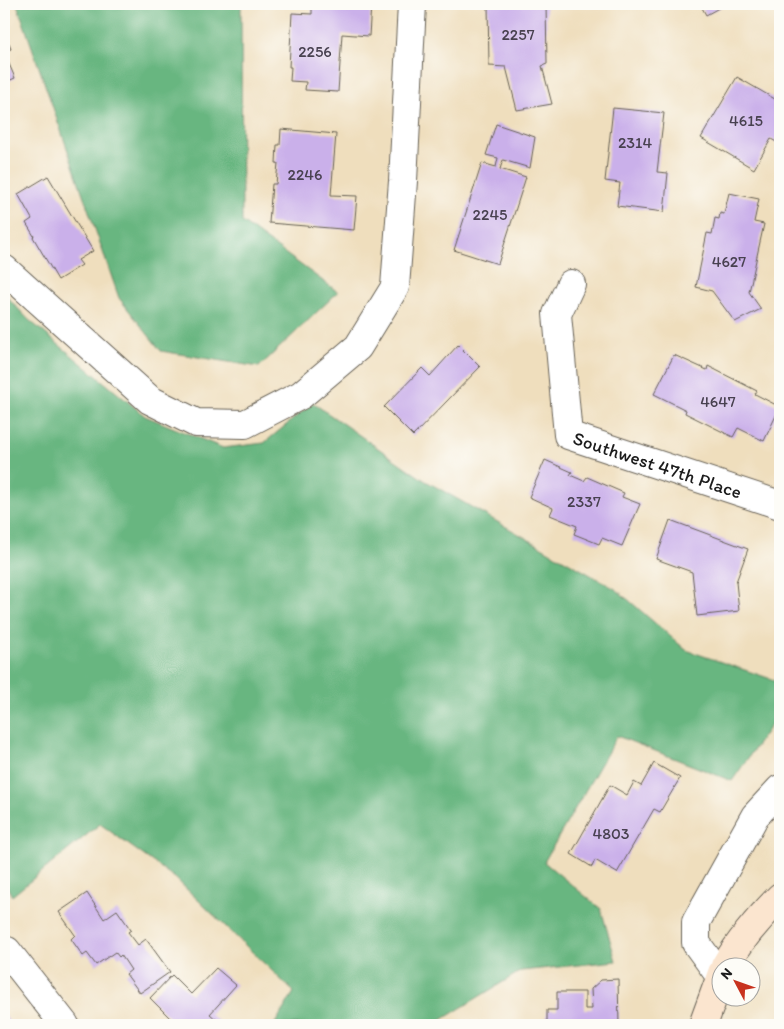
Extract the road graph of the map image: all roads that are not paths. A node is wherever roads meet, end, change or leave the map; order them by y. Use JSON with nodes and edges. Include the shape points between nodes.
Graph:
{"nodes":[{"id":1,"x":412,"y":4,"type":"edge"},
{"id":2,"x":4,"y":269,"type":"edge"},
{"id":3,"x":572,"y":284,"type":"dead end"},
{"id":4,"x":780,"y":505,"type":"edge"},
{"id":5,"x":780,"y":789,"type":"edge"},
{"id":6,"x":780,"y":897,"type":"edge"},
{"id":7,"x":7,"y":951,"type":"dead end"},
{"id":8,"x":731,"y":956,"type":"edge"},
{"id":9,"x":712,"y":961,"type":"edge"},
{"id":10,"x":712,"y":1000,"type":"edge"},
{"id":11,"x":65,"y":1025,"type":"edge"},
{"id":12,"x":703,"y":1025,"type":"edge"}],
"edges":[{"from":1,"to":2,"type":"street","via":[[395,287],[358,347],[302,395],[245,424],[196,423],[150,400]]},
{"from":3,"to":4,"type":"street","name":"Southwest 47th Place","via":[[557,314],[568,435]]},
{"from":5,"to":9,"type":"street","via":[[755,816],[696,922],[696,943]]},
{"from":6,"to":8,"type":"main road","via":[[757,920]]},
{"from":7,"to":11,"type":"street"},
{"from":10,"to":12,"type":"main road"}]}
